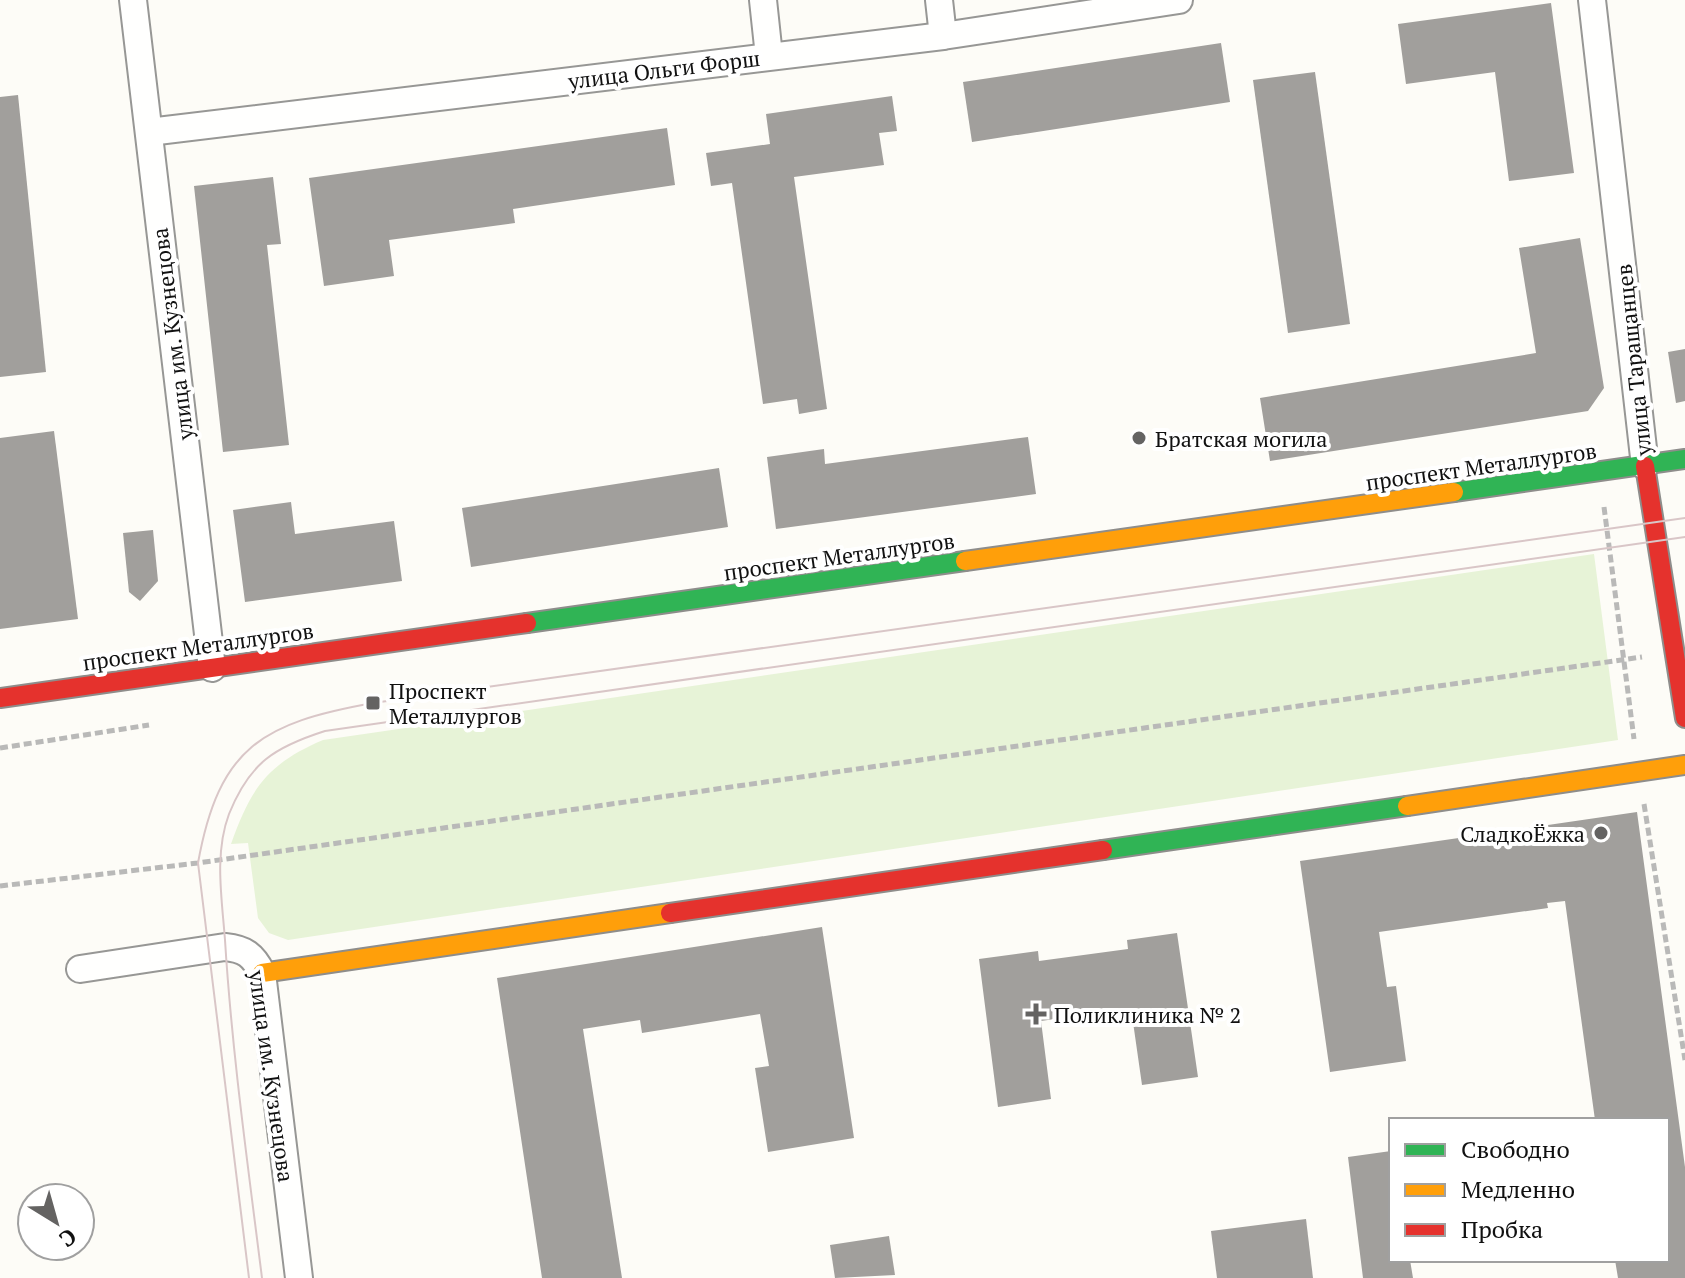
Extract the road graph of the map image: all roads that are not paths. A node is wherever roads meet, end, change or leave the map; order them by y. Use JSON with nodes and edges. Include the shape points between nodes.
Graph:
{"nodes":[{"id":1,"x":133,"y":0,"type":"edge"},
{"id":2,"x":763,"y":0,"type":"edge"},
{"id":3,"x":939,"y":0,"type":"edge"},
{"id":4,"x":1179,"y":0,"type":"edge"},
{"id":5,"x":1592,"y":0,"type":"edge"},
{"id":6,"x":943,"y":36,"type":"junction"},
{"id":7,"x":769,"y":56,"type":"junction"},
{"id":8,"x":149,"y":132,"type":"junction"},
{"id":9,"x":1685,"y":459,"type":"edge"},
{"id":10,"x":1645,"y":466,"type":"junction"},
{"id":11,"x":212,"y":668,"type":"junction"},
{"id":12,"x":0,"y":698,"type":"edge"},
{"id":13,"x":1685,"y":718,"type":"edge"},
{"id":14,"x":1685,"y":765,"type":"edge"},
{"id":15,"x":80,"y":969,"type":"dead end"},
{"id":16,"x":262,"y":973,"type":"junction"},
{"id":17,"x":299,"y":1278,"type":"edge"}],
"edges":[{"from":1,"to":8,"type":"street","name":"улица им. Кузнецова"},
{"from":2,"to":7,"type":"street"},
{"from":3,"to":6,"type":"street"},
{"from":4,"to":6,"type":"street","name":"улица Ольги Форш"},
{"from":5,"to":10,"type":"street","name":"улица Таращанцев"},
{"from":6,"to":7,"type":"street","name":"улица Ольги Форш"},
{"from":7,"to":8,"type":"street","name":"улица Ольги Форш"},
{"from":8,"to":11,"type":"street","name":"улица им. Кузнецова"},
{"from":9,"to":10,"type":"main road","name":"проспект Металлургов"},
{"from":10,"to":11,"type":"main road","name":"проспект Металлургов"},
{"from":10,"to":13,"type":"main road","name":"улица Таращанцев"},
{"from":11,"to":12,"type":"main road","name":"проспект Металлургов"},
{"from":14,"to":16,"type":"main road"},
{"from":15,"to":16,"type":"street","name":"улица им. Кузнецова","via":[[225,947],[242,949]]},
{"from":16,"to":17,"type":"street","name":"улица им. Кузнецова"}]}
